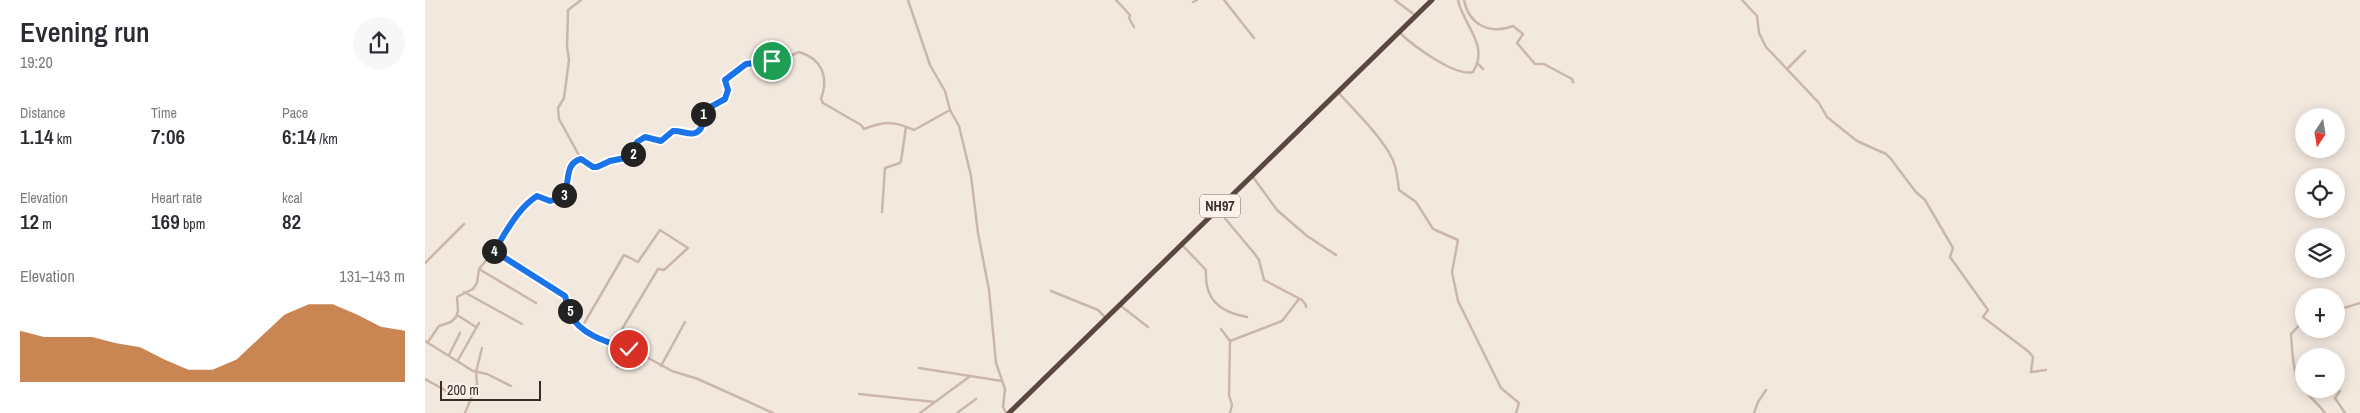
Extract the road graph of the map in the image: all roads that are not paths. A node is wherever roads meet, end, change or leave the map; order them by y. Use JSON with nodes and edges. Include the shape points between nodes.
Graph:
{"nodes":[{"id":1,"x":581,"y":0,"type":"edge"},
{"id":2,"x":908,"y":0,"type":"edge"},
{"id":3,"x":1116,"y":0,"type":"edge"},
{"id":4,"x":1395,"y":0,"type":"edge"},
{"id":5,"x":1432,"y":0,"type":"edge"},
{"id":6,"x":1458,"y":0,"type":"edge"},
{"id":7,"x":1464,"y":0,"type":"edge"},
{"id":8,"x":1742,"y":0,"type":"edge"},
{"id":9,"x":1226,"y":1,"type":"edge"},
{"id":10,"x":1416,"y":16,"type":"junction"},
{"id":11,"x":1134,"y":27,"type":"dead end"},
{"id":12,"x":1399,"y":32,"type":"junction"},
{"id":13,"x":1255,"y":38,"type":"dead end"},
{"id":14,"x":1805,"y":51,"type":"dead end"},
{"id":15,"x":1478,"y":64,"type":"junction"},
{"id":16,"x":1483,"y":69,"type":"dead end"},
{"id":17,"x":1787,"y":70,"type":"junction"},
{"id":18,"x":1573,"y":82,"type":"dead end"},
{"id":19,"x":1337,"y":92,"type":"junction"},
{"id":20,"x":950,"y":110,"type":"junction"},
{"id":21,"x":906,"y":127,"type":"junction"},
{"id":22,"x":581,"y":159,"type":"junction"},
{"id":23,"x":1252,"y":175,"type":"junction"},
{"id":24,"x":1217,"y":209,"type":"junction"},
{"id":25,"x":882,"y":212,"type":"dead end"},
{"id":26,"x":464,"y":224,"type":"dead end"},
{"id":27,"x":1181,"y":244,"type":"junction"},
{"id":28,"x":494,"y":251,"type":"junction"},
{"id":29,"x":1336,"y":255,"type":"dead end"},
{"id":30,"x":425,"y":263,"type":"edge"},
{"id":31,"x":479,"y":269,"type":"junction"},
{"id":32,"x":464,"y":292,"type":"junction"},
{"id":33,"x":1051,"y":292,"type":"dead end"},
{"id":34,"x":1299,"y":299,"type":"junction"},
{"id":35,"x":536,"y":303,"type":"dead end"},
{"id":36,"x":2360,"y":303,"type":"edge"},
{"id":37,"x":1119,"y":305,"type":"junction"},
{"id":38,"x":1305,"y":307,"type":"dead end"},
{"id":39,"x":2345,"y":308,"type":"edge"},
{"id":40,"x":457,"y":315,"type":"junction"},
{"id":41,"x":1247,"y":317,"type":"dead end"},
{"id":42,"x":1106,"y":318,"type":"junction"},
{"id":43,"x":685,"y":322,"type":"dead end"},
{"id":44,"x":479,"y":323,"type":"dead end"},
{"id":45,"x":522,"y":324,"type":"dead end"},
{"id":46,"x":476,"y":327,"type":"junction"},
{"id":47,"x":582,"y":327,"type":"junction"},
{"id":48,"x":1147,"y":327,"type":"dead end"},
{"id":49,"x":1221,"y":329,"type":"dead end"},
{"id":50,"x":2295,"y":330,"type":"edge"},
{"id":51,"x":461,"y":333,"type":"dead end"},
{"id":52,"x":1230,"y":341,"type":"junction"},
{"id":53,"x":426,"y":342,"type":"edge"},
{"id":54,"x":613,"y":344,"type":"junction"},
{"id":55,"x":482,"y":348,"type":"dead end"},
{"id":56,"x":629,"y":349,"type":"junction"},
{"id":57,"x":449,"y":355,"type":"junction"},
{"id":58,"x":458,"y":360,"type":"junction"},
{"id":59,"x":661,"y":366,"type":"junction"},
{"id":60,"x":617,"y":367,"type":"dead end"},
{"id":61,"x":919,"y":368,"type":"dead end"},
{"id":62,"x":2046,"y":370,"type":"dead end"},
{"id":63,"x":477,"y":372,"type":"junction"},
{"id":64,"x":969,"y":377,"type":"junction"},
{"id":65,"x":425,"y":379,"type":"edge"},
{"id":66,"x":1002,"y":381,"type":"junction"},
{"id":67,"x":511,"y":386,"type":"dead end"},
{"id":68,"x":1766,"y":390,"type":"dead end"},
{"id":69,"x":452,"y":394,"type":"dead end"},
{"id":70,"x":859,"y":394,"type":"dead end"},
{"id":71,"x":2335,"y":398,"type":"edge"},
{"id":72,"x":977,"y":399,"type":"dead end"},
{"id":73,"x":935,"y":402,"type":"junction"},
{"id":74,"x":465,"y":413,"type":"edge"},
{"id":75,"x":773,"y":413,"type":"edge"},
{"id":76,"x":919,"y":413,"type":"edge"},
{"id":77,"x":957,"y":413,"type":"edge"},
{"id":78,"x":1007,"y":413,"type":"edge"},
{"id":79,"x":1229,"y":413,"type":"edge"},
{"id":80,"x":1516,"y":413,"type":"edge"},
{"id":81,"x":1754,"y":413,"type":"edge"},
{"id":82,"x":2325,"y":413,"type":"edge"},
{"id":83,"x":2345,"y":413,"type":"edge"}],
"edges":[{"from":1,"to":22,"type":"street","via":[[568,10],[569,60],[564,98],[558,108],[559,119]]},
{"from":2,"to":20,"type":"street","via":[[930,65],[945,91]]},
{"from":3,"to":11,"type":"street","via":[[1130,15]]},
{"from":4,"to":10,"type":"street"},
{"from":5,"to":10,"type":"highway","number":"NH97"},
{"from":6,"to":15,"type":"street","via":[[1479,44]]},
{"from":7,"to":18,"type":"street","via":[[1475,23],[1500,31],[1513,26],[1523,34],[1517,43],[1535,64],[1544,64]]},
{"from":8,"to":17,"type":"street","via":[[1757,16],[1763,42]]},
{"from":9,"to":13,"type":"street"},
{"from":10,"to":12,"type":"highway","number":"NH97"},
{"from":12,"to":15,"type":"street","via":[[1427,54],[1468,74]]},
{"from":12,"to":19,"type":"highway","number":"NH97"},
{"from":14,"to":17,"type":"street"},
{"from":15,"to":16,"type":"street"},
{"from":17,"to":62,"type":"street","via":[[1842,130],[1891,159],[1925,200],[1953,248],[1950,257],[1988,310],[1983,317],[2029,352],[2033,357],[2031,372]]},
{"from":19,"to":23,"type":"highway","number":"NH97"},
{"from":19,"to":80,"type":"street","via":[[1362,116],[1381,142],[1395,165],[1399,190],[1416,202],[1433,229],[1458,240],[1452,272],[1458,301],[1501,388],[1519,404]]},
{"from":20,"to":21,"type":"street","via":[[914,130]]},
{"from":20,"to":66,"type":"street","via":[[959,126],[971,176],[989,290],[996,363]]},
{"from":21,"to":22,"type":"street","via":[[890,123],[864,129],[829,108],[821,99],[823,78],[819,63],[813,56],[799,52],[779,62],[769,60],[746,64],[733,72],[725,80],[728,90],[725,99],[705,110],[702,126],[695,133],[673,131],[661,141],[645,137],[637,142],[630,157],[597,167]]},
{"from":21,"to":25,"type":"street","via":[[900,163],[885,168]]},
{"from":22,"to":28,"type":"street","via":[[571,165],[563,197],[550,201],[534,197],[521,208]]},
{"from":23,"to":24,"type":"highway","number":"NH97"},
{"from":23,"to":29,"type":"street","via":[[1277,210]]},
{"from":24,"to":27,"type":"highway","number":"NH97"},
{"from":24,"to":34,"type":"street","via":[[1241,234],[1259,260],[1264,280]]},
{"from":26,"to":30,"type":"street"},
{"from":27,"to":37,"type":"highway","number":"NH97"},
{"from":27,"to":41,"type":"street","via":[[1206,270],[1205,282],[1214,302],[1228,312]]},
{"from":28,"to":31,"type":"street"},
{"from":28,"to":47,"type":"street","via":[[565,296],[571,316]]},
{"from":31,"to":32,"type":"street","via":[[475,287]]},
{"from":31,"to":35,"type":"street"},
{"from":32,"to":40,"type":"street","via":[[456,298]]},
{"from":32,"to":45,"type":"street"},
{"from":33,"to":42,"type":"street","via":[[1098,310]]},
{"from":34,"to":38,"type":"street","via":[[1305,302]]},
{"from":34,"to":52,"type":"street","via":[[1282,321]]},
{"from":36,"to":39,"type":"street"},
{"from":37,"to":42,"type":"highway","number":"NH97"},
{"from":37,"to":48,"type":"street"},
{"from":40,"to":46,"type":"street"},
{"from":40,"to":53,"type":"street","via":[[451,322],[439,326]]},
{"from":42,"to":78,"type":"highway","number":"NH97"},
{"from":43,"to":59,"type":"street"},
{"from":44,"to":46,"type":"street"},
{"from":46,"to":58,"type":"street"},
{"from":47,"to":54,"type":"street"},
{"from":47,"to":54,"type":"street","via":[[624,255],[638,262],[661,230],[688,248],[664,270],[658,269]]},
{"from":49,"to":52,"type":"street"},
{"from":50,"to":82,"type":"street","via":[[2291,334],[2295,374],[2301,386]]},
{"from":51,"to":57,"type":"street"},
{"from":52,"to":79,"type":"street","via":[[1229,395],[1232,406]]},
{"from":53,"to":57,"type":"street"},
{"from":54,"to":56,"type":"street"},
{"from":55,"to":63,"type":"street"},
{"from":56,"to":59,"type":"street"},
{"from":56,"to":60,"type":"street"},
{"from":57,"to":58,"type":"street"},
{"from":58,"to":63,"type":"street"},
{"from":59,"to":75,"type":"street"},
{"from":61,"to":64,"type":"street"},
{"from":63,"to":67,"type":"street"},
{"from":63,"to":74,"type":"street","via":[[477,384]]},
{"from":64,"to":66,"type":"street"},
{"from":64,"to":73,"type":"street"},
{"from":65,"to":69,"type":"street"},
{"from":66,"to":78,"type":"street","via":[[1005,389],[1003,407]]},
{"from":68,"to":81,"type":"street"},
{"from":70,"to":73,"type":"street"},
{"from":71,"to":83,"type":"street"},
{"from":72,"to":77,"type":"street"},
{"from":73,"to":76,"type":"street"}]}
